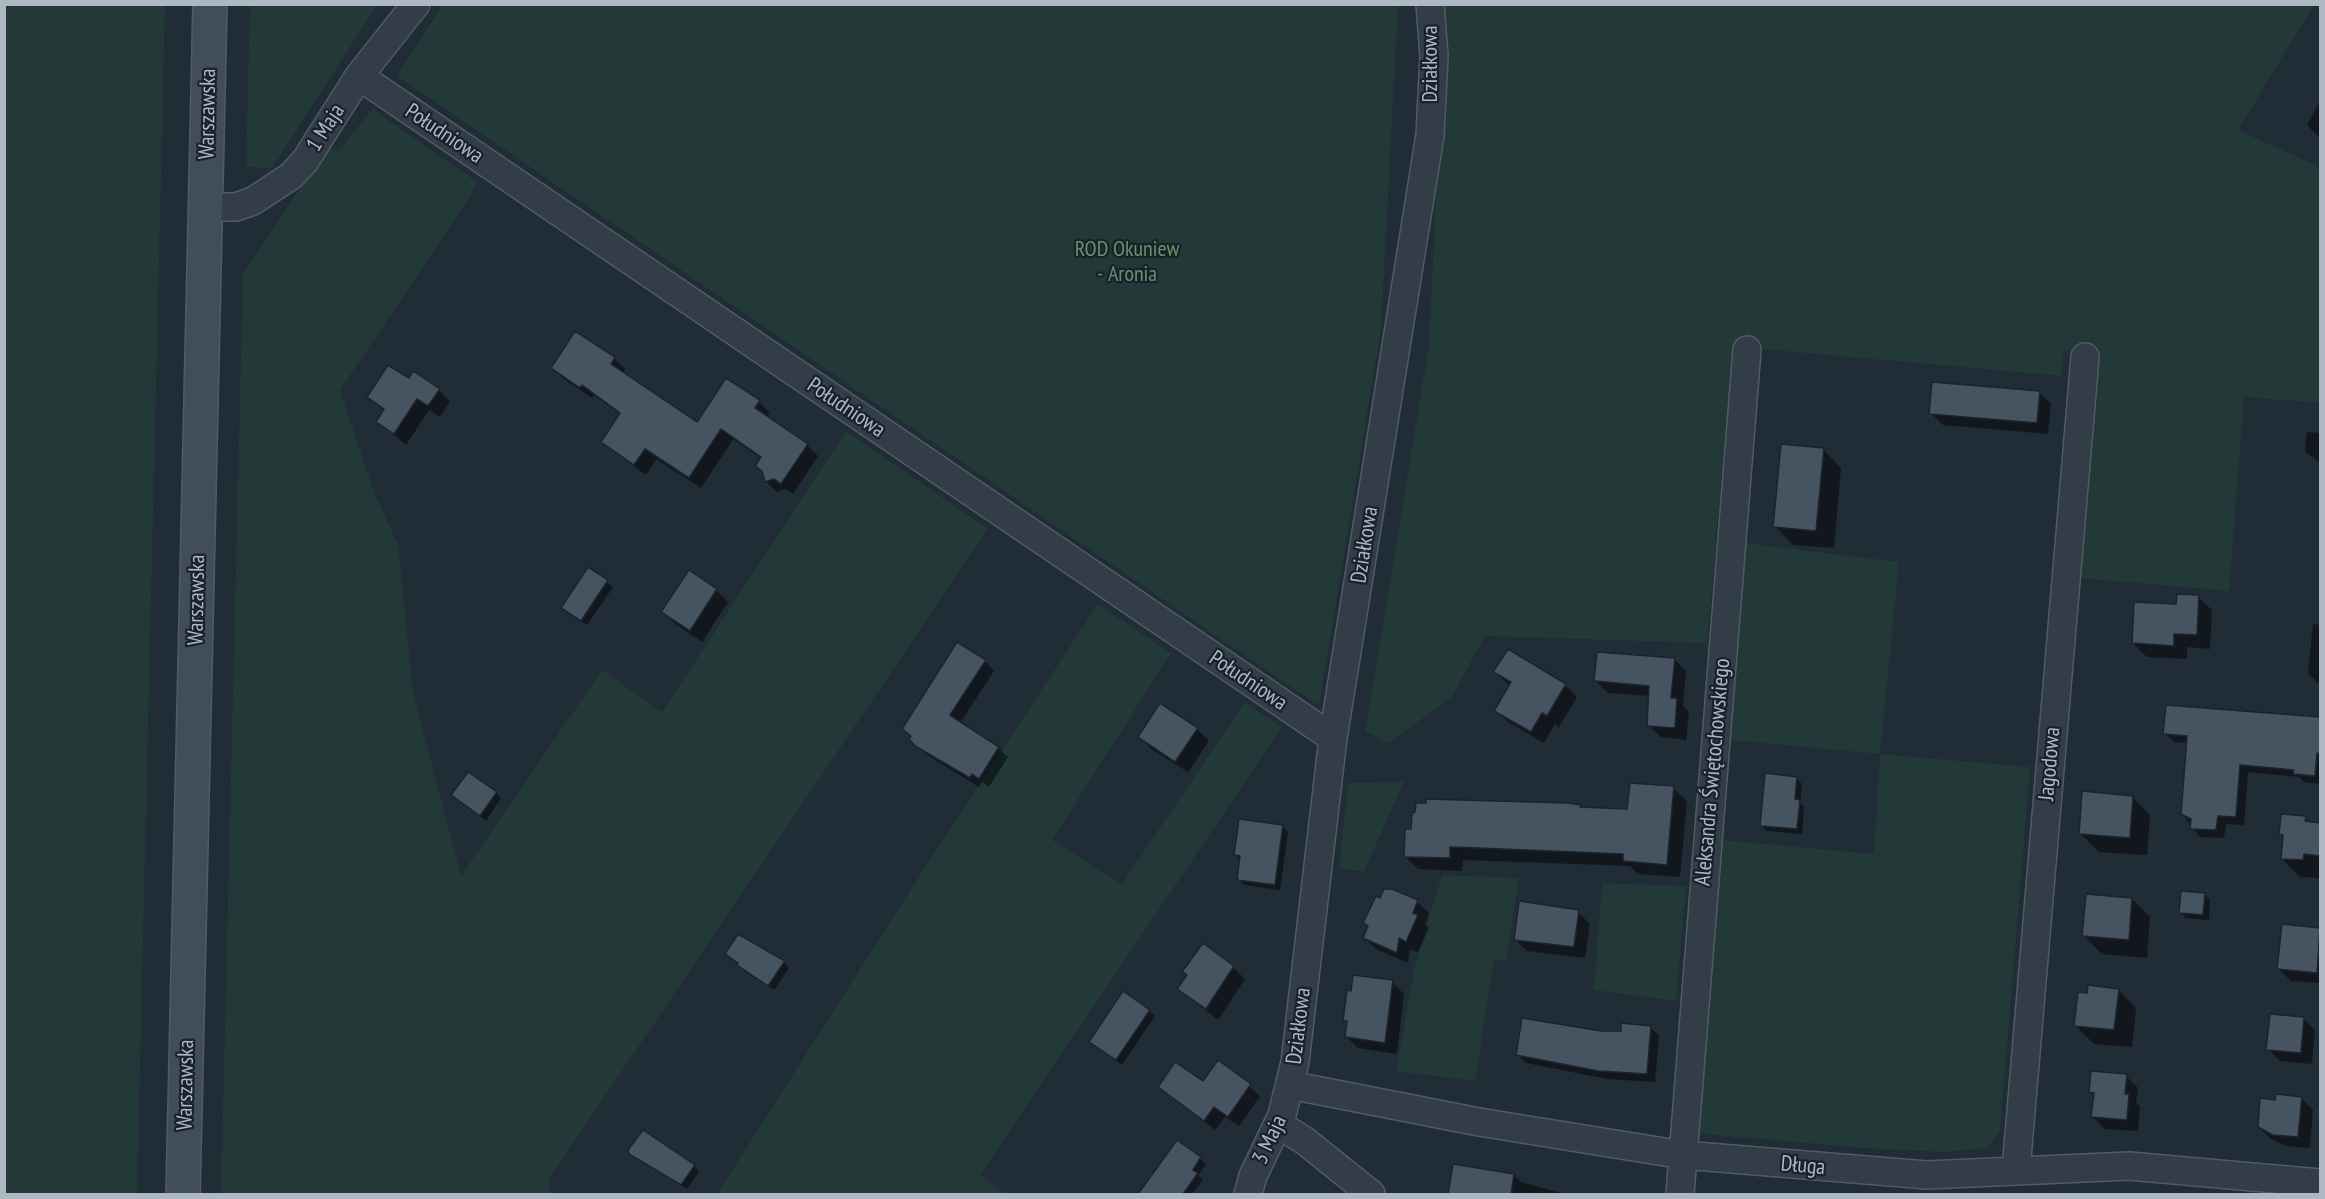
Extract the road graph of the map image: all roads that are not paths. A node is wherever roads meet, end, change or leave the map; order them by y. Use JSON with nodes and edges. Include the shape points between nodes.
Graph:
{"nodes":[{"id":1,"x":210,"y":4,"type":"edge"},
{"id":2,"x":416,"y":4,"type":"edge"},
{"id":3,"x":1430,"y":4,"type":"edge"},
{"id":4,"x":359,"y":76,"type":"junction"},
{"id":5,"x":206,"y":207,"type":"junction"},
{"id":6,"x":1747,"y":350,"type":"dead end"},
{"id":7,"x":2085,"y":357,"type":"dead end"},
{"id":8,"x":1333,"y":738,"type":"junction"},
{"id":9,"x":1290,"y":1085,"type":"junction"},
{"id":10,"x":1278,"y":1124,"type":"junction"},
{"id":11,"x":1683,"y":1155,"type":"junction"},
{"id":12,"x":2016,"y":1170,"type":"junction"},
{"id":13,"x":2320,"y":1182,"type":"edge"},
{"id":14,"x":183,"y":1194,"type":"edge"},
{"id":15,"x":1248,"y":1194,"type":"edge"},
{"id":16,"x":1371,"y":1194,"type":"edge"},
{"id":17,"x":1680,"y":1194,"type":"edge"}],
"edges":[{"from":1,"to":5,"type":"main road","name":"Warszawska"},
{"from":2,"to":4,"type":"street","name":"1 Maja"},
{"from":3,"to":8,"type":"street","name":"Działkowa","via":[[1434,56],[1430,135]]},
{"from":4,"to":5,"type":"street","name":"1 Maja","via":[[305,161],[291,176],[245,204]]},
{"from":4,"to":8,"type":"street","name":"Południowa"},
{"from":5,"to":14,"type":"main road","name":"Warszawska"},
{"from":6,"to":11,"type":"street","name":"Aleksandra Świętochowskiego"},
{"from":7,"to":12,"type":"street","name":"Jagodowa"},
{"from":8,"to":9,"type":"street","name":"Działkowa"},
{"from":9,"to":10,"type":"street","name":"3 Maja"},
{"from":9,"to":11,"type":"street","name":"Długa","via":[[1479,1122]]},
{"from":10,"to":15,"type":"street","name":"3 Maja"},
{"from":10,"to":16,"type":"street"},
{"from":11,"to":12,"type":"street","name":"Długa","via":[[1927,1175]]},
{"from":11,"to":17,"type":"street","name":"Aleksandra Świętochowskiego"},
{"from":12,"to":13,"type":"street","name":"Długa","via":[[2129,1166]]}]}
